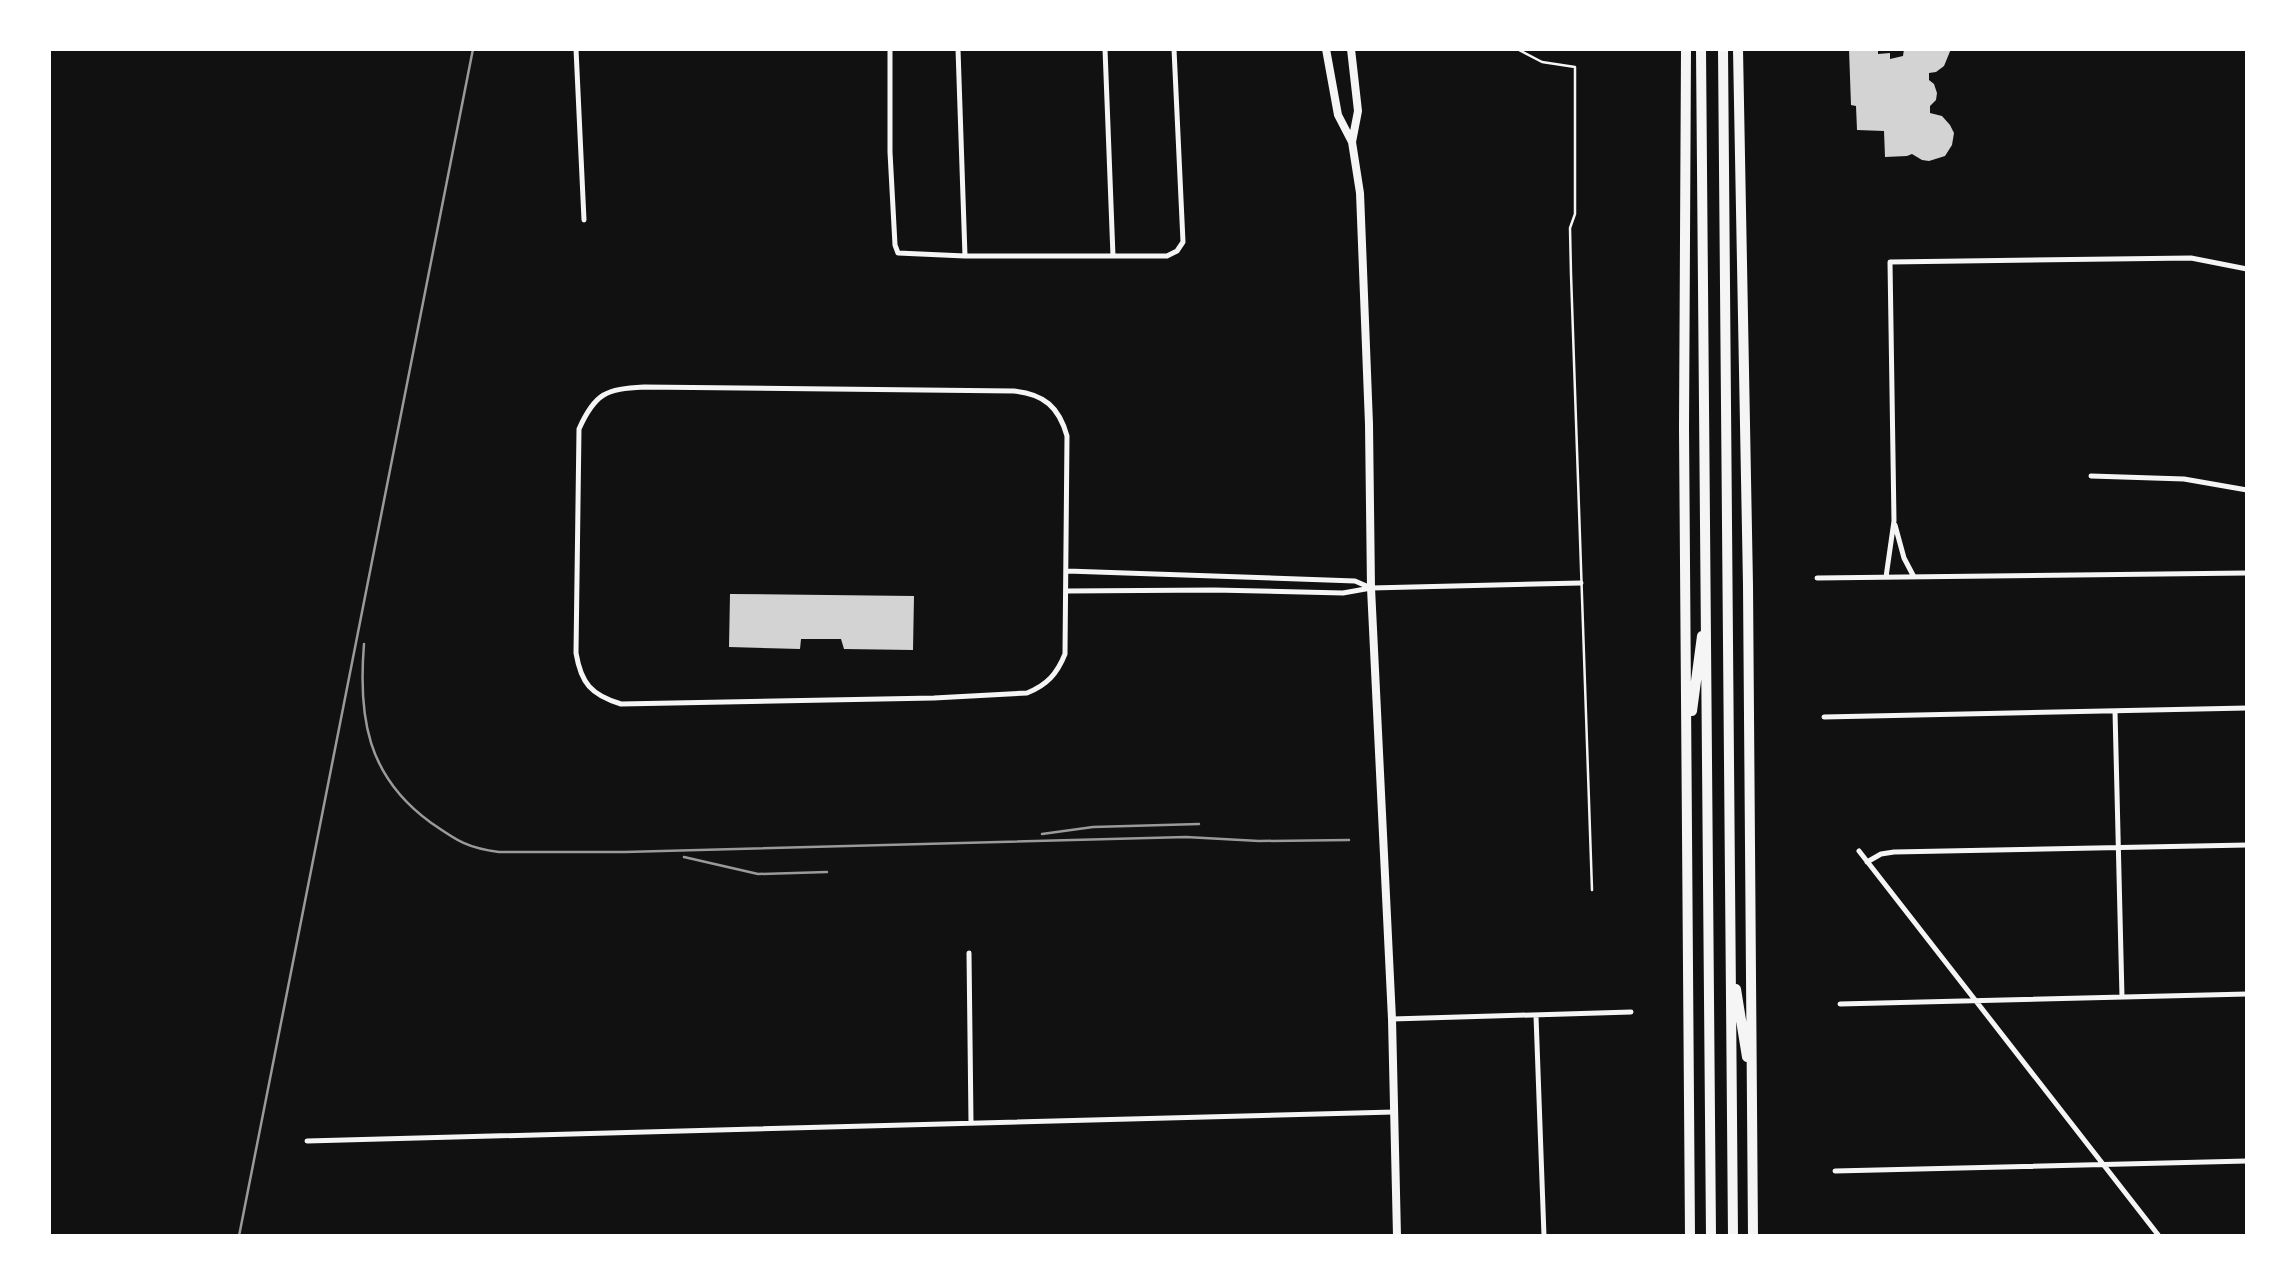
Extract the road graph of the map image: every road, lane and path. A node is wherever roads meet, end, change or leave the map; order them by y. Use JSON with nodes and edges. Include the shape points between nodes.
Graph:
{"nodes":[{"id":1,"x":576,"y":49,"type":"edge"},
{"id":2,"x":890,"y":49,"type":"edge"},
{"id":3,"x":958,"y":49,"type":"edge"},
{"id":4,"x":1105,"y":49,"type":"edge"},
{"id":5,"x":1174,"y":49,"type":"edge"},
{"id":6,"x":1326,"y":49,"type":"edge"},
{"id":7,"x":1351,"y":49,"type":"edge"},
{"id":8,"x":1517,"y":49,"type":"edge"},
{"id":9,"x":1686,"y":49,"type":"edge"},
{"id":10,"x":1701,"y":49,"type":"edge"},
{"id":11,"x":1723,"y":49,"type":"edge"},
{"id":12,"x":1738,"y":49,"type":"edge"},
{"id":13,"x":1353,"y":142,"type":"junction"},
{"id":14,"x":583,"y":220,"type":"dead end"},
{"id":15,"x":965,"y":256,"type":"junction"},
{"id":16,"x":1112,"y":256,"type":"junction"},
{"id":17,"x":2247,"y":269,"type":"edge"},
{"id":18,"x":2091,"y":476,"type":"dead end"},
{"id":19,"x":2247,"y":490,"type":"edge"},
{"id":20,"x":1894,"y":521,"type":"junction"},
{"id":21,"x":1067,"y":572,"type":"junction"},
{"id":22,"x":2247,"y":573,"type":"edge"},
{"id":23,"x":1886,"y":577,"type":"junction"},
{"id":24,"x":1914,"y":577,"type":"junction"},
{"id":25,"x":1817,"y":578,"type":"dead end"},
{"id":26,"x":1581,"y":583,"type":"junction"},
{"id":27,"x":1371,"y":588,"type":"junction"},
{"id":28,"x":1067,"y":591,"type":"junction"},
{"id":29,"x":1707,"y":597,"type":"junction"},
{"id":30,"x":2247,"y":708,"type":"edge"},
{"id":31,"x":2115,"y":711,"type":"junction"},
{"id":32,"x":1824,"y":717,"type":"dead end"},
{"id":33,"x":1687,"y":748,"type":"junction"},
{"id":34,"x":2247,"y":845,"type":"edge"},
{"id":35,"x":2118,"y":848,"type":"junction"},
{"id":36,"x":1859,"y":851,"type":"dead end"},
{"id":37,"x":1867,"y":862,"type":"junction"},
{"id":38,"x":1592,"y":890,"type":"dead end"},
{"id":39,"x":969,"y":953,"type":"dead end"},
{"id":40,"x":1731,"y":957,"type":"junction"},
{"id":41,"x":2247,"y":994,"type":"edge"},
{"id":42,"x":2122,"y":997,"type":"junction"},
{"id":43,"x":1976,"y":1001,"type":"junction"},
{"id":44,"x":1840,"y":1004,"type":"dead end"},
{"id":45,"x":1631,"y":1012,"type":"dead end"},
{"id":46,"x":1536,"y":1016,"type":"junction"},
{"id":47,"x":1392,"y":1018,"type":"junction"},
{"id":48,"x":1752,"y":1087,"type":"junction"},
{"id":49,"x":1394,"y":1112,"type":"junction"},
{"id":50,"x":971,"y":1122,"type":"junction"},
{"id":51,"x":307,"y":1141,"type":"dead end"},
{"id":52,"x":2247,"y":1161,"type":"edge"},
{"id":53,"x":2103,"y":1165,"type":"junction"},
{"id":54,"x":1835,"y":1171,"type":"dead end"},
{"id":55,"x":1397,"y":1236,"type":"edge"},
{"id":56,"x":1544,"y":1236,"type":"edge"},
{"id":57,"x":1690,"y":1236,"type":"edge"},
{"id":58,"x":1711,"y":1236,"type":"edge"},
{"id":59,"x":1733,"y":1236,"type":"edge"},
{"id":60,"x":1753,"y":1236,"type":"edge"},
{"id":61,"x":2159,"y":1236,"type":"edge"}],
"edges":[{"from":1,"to":14,"type":"street"},
{"from":2,"to":15,"type":"street","via":[[895,245],[898,253]]},
{"from":3,"to":15,"type":"street"},
{"from":4,"to":16,"type":"street"},
{"from":5,"to":16,"type":"street","via":[[1183,242],[1167,256]]},
{"from":6,"to":13,"type":"main road","via":[[1338,115]]},
{"from":7,"to":13,"type":"main road","via":[[1358,111]]},
{"from":8,"to":26,"type":"lane","via":[[1542,62],[1575,67],[1575,214],[1570,228]]},
{"from":9,"to":33,"type":"highway"},
{"from":10,"to":29,"type":"highway"},
{"from":11,"to":40,"type":"highway"},
{"from":12,"to":48,"type":"highway"},
{"from":13,"to":27,"type":"main road","via":[[1360,193]]},
{"from":15,"to":16,"type":"street"},
{"from":17,"to":20,"type":"street","via":[[2191,258],[1890,262]]},
{"from":18,"to":19,"type":"street","via":[[2185,479]]},
{"from":20,"to":23,"type":"street"},
{"from":20,"to":24,"type":"street"},
{"from":21,"to":27,"type":"street","via":[[1354,581]]},
{"from":21,"to":28,"type":"street"},
{"from":21,"to":28,"type":"street","via":[[1067,436],[1063,420],[1040,397],[1014,391],[617,388],[598,397],[579,429],[576,653],[584,681],[605,699],[621,704],[1027,693],[1051,680],[1060,668],[1065,654]]},
{"from":22,"to":24,"type":"street"},
{"from":23,"to":24,"type":"street"},
{"from":23,"to":25,"type":"street"},
{"from":26,"to":27,"type":"street"},
{"from":26,"to":38,"type":"lane"},
{"from":27,"to":28,"type":"street","via":[[1343,593]]},
{"from":27,"to":47,"type":"main road"},
{"from":29,"to":33,"type":"highway"},
{"from":29,"to":58,"type":"highway"},
{"from":30,"to":31,"type":"street"},
{"from":31,"to":32,"type":"street"},
{"from":31,"to":35,"type":"street"},
{"from":33,"to":57,"type":"highway"},
{"from":34,"to":35,"type":"street"},
{"from":35,"to":37,"type":"street","via":[[1894,852],[1881,853]]},
{"from":35,"to":42,"type":"street"},
{"from":36,"to":37,"type":"street"},
{"from":37,"to":43,"type":"street"},
{"from":39,"to":50,"type":"street"},
{"from":40,"to":48,"type":"highway"},
{"from":40,"to":59,"type":"highway"},
{"from":41,"to":42,"type":"street"},
{"from":42,"to":43,"type":"street"},
{"from":43,"to":44,"type":"street"},
{"from":43,"to":53,"type":"street"},
{"from":45,"to":46,"type":"street"},
{"from":46,"to":47,"type":"street"},
{"from":46,"to":56,"type":"street"},
{"from":47,"to":49,"type":"main road"},
{"from":48,"to":60,"type":"highway"},
{"from":49,"to":50,"type":"street"},
{"from":49,"to":55,"type":"main road"},
{"from":50,"to":51,"type":"street"},
{"from":52,"to":53,"type":"street"},
{"from":53,"to":54,"type":"street"},
{"from":53,"to":61,"type":"street"}]}
